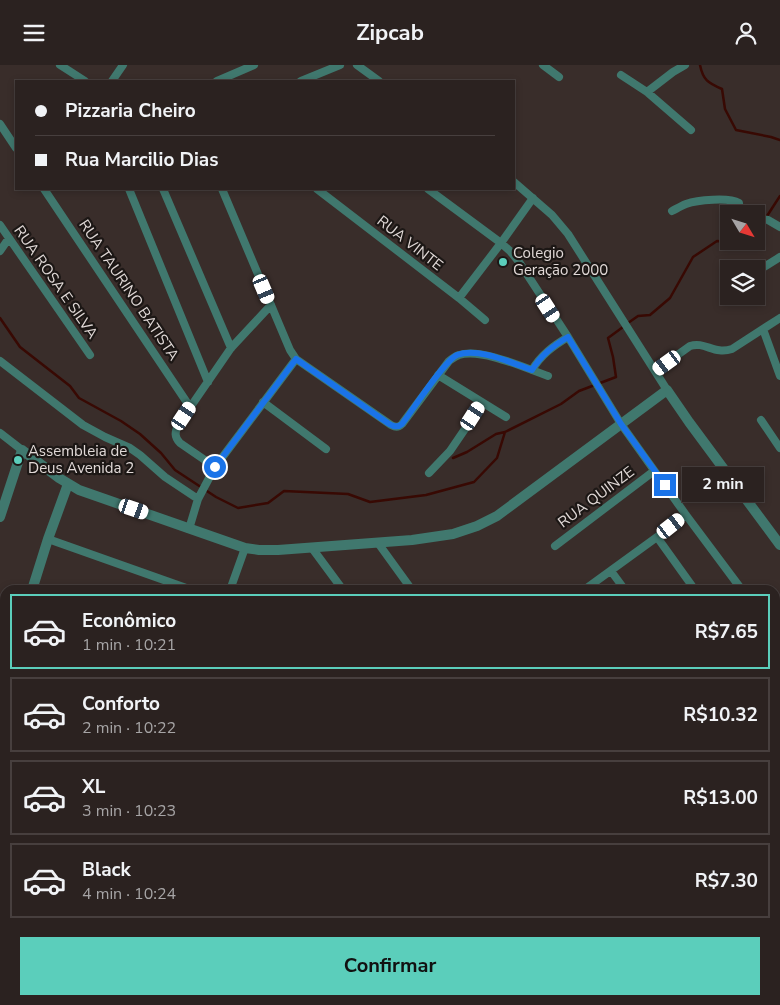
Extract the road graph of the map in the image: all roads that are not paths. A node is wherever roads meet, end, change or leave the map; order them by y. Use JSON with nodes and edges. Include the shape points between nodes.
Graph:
{"nodes":[{"id":1,"x":60,"y":65,"type":"edge"},
{"id":2,"x":122,"y":65,"type":"edge"},
{"id":3,"x":254,"y":65,"type":"edge"},
{"id":4,"x":340,"y":65,"type":"edge"},
{"id":5,"x":357,"y":65,"type":"edge"},
{"id":6,"x":543,"y":65,"type":"edge"},
{"id":7,"x":685,"y":65,"type":"edge"},
{"id":8,"x":621,"y":75,"type":"dead end"},
{"id":9,"x":559,"y":77,"type":"dead end"},
{"id":10,"x":83,"y":80,"type":"edge"},
{"id":11,"x":113,"y":80,"type":"edge"},
{"id":12,"x":219,"y":80,"type":"edge"},
{"id":13,"x":303,"y":80,"type":"edge"},
{"id":14,"x":378,"y":80,"type":"edge"},
{"id":15,"x":647,"y":92,"type":"junction"},
{"id":16,"x":0,"y":123,"type":"edge"},
{"id":17,"x":691,"y":130,"type":"dead end"},
{"id":18,"x":15,"y":146,"type":"edge"},
{"id":19,"x":515,"y":183,"type":"edge"},
{"id":20,"x":45,"y":190,"type":"edge"},
{"id":21,"x":129,"y":190,"type":"edge"},
{"id":22,"x":163,"y":190,"type":"edge"},
{"id":23,"x":222,"y":190,"type":"edge"},
{"id":24,"x":318,"y":190,"type":"edge"},
{"id":25,"x":429,"y":190,"type":"edge"},
{"id":26,"x":533,"y":198,"type":"junction"},
{"id":27,"x":739,"y":205,"type":"edge"},
{"id":28,"x":672,"y":211,"type":"dead end"},
{"id":29,"x":765,"y":220,"type":"edge"},
{"id":30,"x":0,"y":225,"type":"edge"},
{"id":31,"x":780,"y":227,"type":"edge"},
{"id":32,"x":9,"y":239,"type":"junction"},
{"id":33,"x":501,"y":243,"type":"junction"},
{"id":34,"x":0,"y":251,"type":"edge"},
{"id":35,"x":780,"y":257,"type":"edge"},
{"id":36,"x":765,"y":266,"type":"edge"},
{"id":37,"x":459,"y":298,"type":"junction"},
{"id":38,"x":271,"y":305,"type":"junction"},
{"id":39,"x":780,"y":318,"type":"edge"},
{"id":40,"x":485,"y":320,"type":"dead end"},
{"id":41,"x":763,"y":329,"type":"junction"},
{"id":42,"x":568,"y":337,"type":"junction"},
{"id":43,"x":231,"y":348,"type":"junction"},
{"id":44,"x":90,"y":355,"type":"dead end"},
{"id":45,"x":296,"y":359,"type":"junction"},
{"id":46,"x":0,"y":361,"type":"edge"},
{"id":47,"x":532,"y":370,"type":"junction"},
{"id":48,"x":655,"y":371,"type":"junction"},
{"id":49,"x":438,"y":375,"type":"junction"},
{"id":50,"x":548,"y":376,"type":"dead end"},
{"id":51,"x":780,"y":376,"type":"edge"},
{"id":52,"x":208,"y":382,"type":"junction"},
{"id":53,"x":668,"y":390,"type":"junction"},
{"id":54,"x":263,"y":402,"type":"junction"},
{"id":55,"x":482,"y":403,"type":"junction"},
{"id":56,"x":190,"y":407,"type":"junction"},
{"id":57,"x":506,"y":417,"type":"dead end"},
{"id":58,"x":761,"y":420,"type":"dead end"},
{"id":59,"x":621,"y":424,"type":"junction"},
{"id":60,"x":0,"y":433,"type":"edge"},
{"id":61,"x":780,"y":448,"type":"edge"},
{"id":62,"x":22,"y":449,"type":"junction"},
{"id":63,"x":326,"y":449,"type":"dead end"},
{"id":64,"x":215,"y":467,"type":"junction"},
{"id":65,"x":654,"y":471,"type":"junction"},
{"id":66,"x":429,"y":473,"type":"dead end"},
{"id":67,"x":68,"y":484,"type":"junction"},
{"id":68,"x":200,"y":496,"type":"junction"},
{"id":69,"x":686,"y":515,"type":"junction"},
{"id":70,"x":0,"y":517,"type":"edge"},
{"id":71,"x":190,"y":529,"type":"junction"},
{"id":72,"x":657,"y":537,"type":"junction"},
{"id":73,"x":48,"y":539,"type":"junction"},
{"id":74,"x":378,"y":543,"type":"junction"},
{"id":75,"x":780,"y":545,"type":"edge"},
{"id":76,"x":555,"y":546,"type":"dead end"},
{"id":77,"x":245,"y":548,"type":"junction"},
{"id":78,"x":312,"y":548,"type":"junction"},
{"id":79,"x":611,"y":571,"type":"junction"},
{"id":80,"x":34,"y":585,"type":"edge"},
{"id":81,"x":178,"y":585,"type":"edge"},
{"id":82,"x":232,"y":585,"type":"edge"},
{"id":83,"x":339,"y":585,"type":"edge"},
{"id":84,"x":408,"y":585,"type":"edge"},
{"id":85,"x":591,"y":585,"type":"edge"},
{"id":86,"x":621,"y":585,"type":"edge"},
{"id":87,"x":691,"y":585,"type":"edge"},
{"id":88,"x":738,"y":585,"type":"edge"}],
"edges":[{"from":1,"to":10,"type":"street"},
{"from":2,"to":11,"type":"street"},
{"from":3,"to":12,"type":"street"},
{"from":4,"to":13,"type":"street"},
{"from":5,"to":14,"type":"street"},
{"from":6,"to":9,"type":"street"},
{"from":7,"to":15,"type":"street"},
{"from":8,"to":15,"type":"street"},
{"from":15,"to":17,"type":"street"},
{"from":16,"to":18,"type":"street"},
{"from":19,"to":26,"type":"street"},
{"from":20,"to":56,"type":"street","name":"RUA TAURINO BATISTA"},
{"from":21,"to":52,"type":"street"},
{"from":22,"to":43,"type":"street"},
{"from":23,"to":38,"type":"street"},
{"from":24,"to":37,"type":"street","name":"RUA VINTE"},
{"from":25,"to":33,"type":"street"},
{"from":26,"to":33,"type":"street"},
{"from":26,"to":48,"type":"street","via":[[568,234]]},
{"from":27,"to":28,"type":"street","via":[[734,200],[712,200],[688,203]]},
{"from":29,"to":31,"type":"street"},
{"from":30,"to":32,"type":"street","name":"RUA ROSA E SILVA"},
{"from":32,"to":34,"type":"street"},
{"from":32,"to":44,"type":"street","name":"RUA ROSA E SILVA"},
{"from":33,"to":37,"type":"street"},
{"from":33,"to":42,"type":"street","via":[[519,262]]},
{"from":35,"to":36,"type":"street"},
{"from":37,"to":40,"type":"street","name":"RUA VINTE"},
{"from":38,"to":43,"type":"street"},
{"from":38,"to":45,"type":"street"},
{"from":39,"to":41,"type":"street"},
{"from":41,"to":48,"type":"street","via":[[726,351],[690,346]]},
{"from":41,"to":51,"type":"street"},
{"from":42,"to":47,"type":"street","via":[[544,354]]},
{"from":42,"to":59,"type":"street"},
{"from":43,"to":52,"type":"street"},
{"from":45,"to":49,"type":"street","via":[[396,427],[402,424]]},
{"from":45,"to":54,"type":"street"},
{"from":46,"to":68,"type":"street","via":[[83,425],[130,448],[165,477]]},
{"from":47,"to":49,"type":"street","via":[[492,356],[467,353],[453,357]]},
{"from":47,"to":50,"type":"street"},
{"from":48,"to":53,"type":"street"},
{"from":49,"to":55,"type":"street"},
{"from":52,"to":56,"type":"street"},
{"from":53,"to":59,"type":"street"},
{"from":53,"to":75,"type":"street"},
{"from":54,"to":63,"type":"street"},
{"from":54,"to":64,"type":"street"},
{"from":55,"to":57,"type":"street"},
{"from":55,"to":66,"type":"street","via":[[450,451]]},
{"from":56,"to":64,"type":"street","via":[[178,425],[177,439]]},
{"from":58,"to":61,"type":"street"},
{"from":59,"to":65,"type":"street"},
{"from":59,"to":74,"type":"street","via":[[497,516],[477,526],[453,534]]},
{"from":60,"to":62,"type":"street"},
{"from":62,"to":67,"type":"street"},
{"from":62,"to":70,"type":"street"},
{"from":64,"to":68,"type":"street"},
{"from":65,"to":69,"type":"street"},
{"from":65,"to":76,"type":"street","name":"RUA QUINZE"},
{"from":67,"to":71,"type":"street"},
{"from":67,"to":73,"type":"street"},
{"from":68,"to":71,"type":"street"},
{"from":69,"to":72,"type":"street"},
{"from":69,"to":88,"type":"street"},
{"from":71,"to":77,"type":"street"},
{"from":72,"to":79,"type":"street"},
{"from":72,"to":87,"type":"street"},
{"from":73,"to":80,"type":"street"},
{"from":73,"to":81,"type":"street"},
{"from":74,"to":78,"type":"street"},
{"from":74,"to":84,"type":"street"},
{"from":77,"to":78,"type":"street"},
{"from":77,"to":82,"type":"street"},
{"from":78,"to":83,"type":"street"},
{"from":79,"to":85,"type":"street"},
{"from":79,"to":86,"type":"street"}]}
